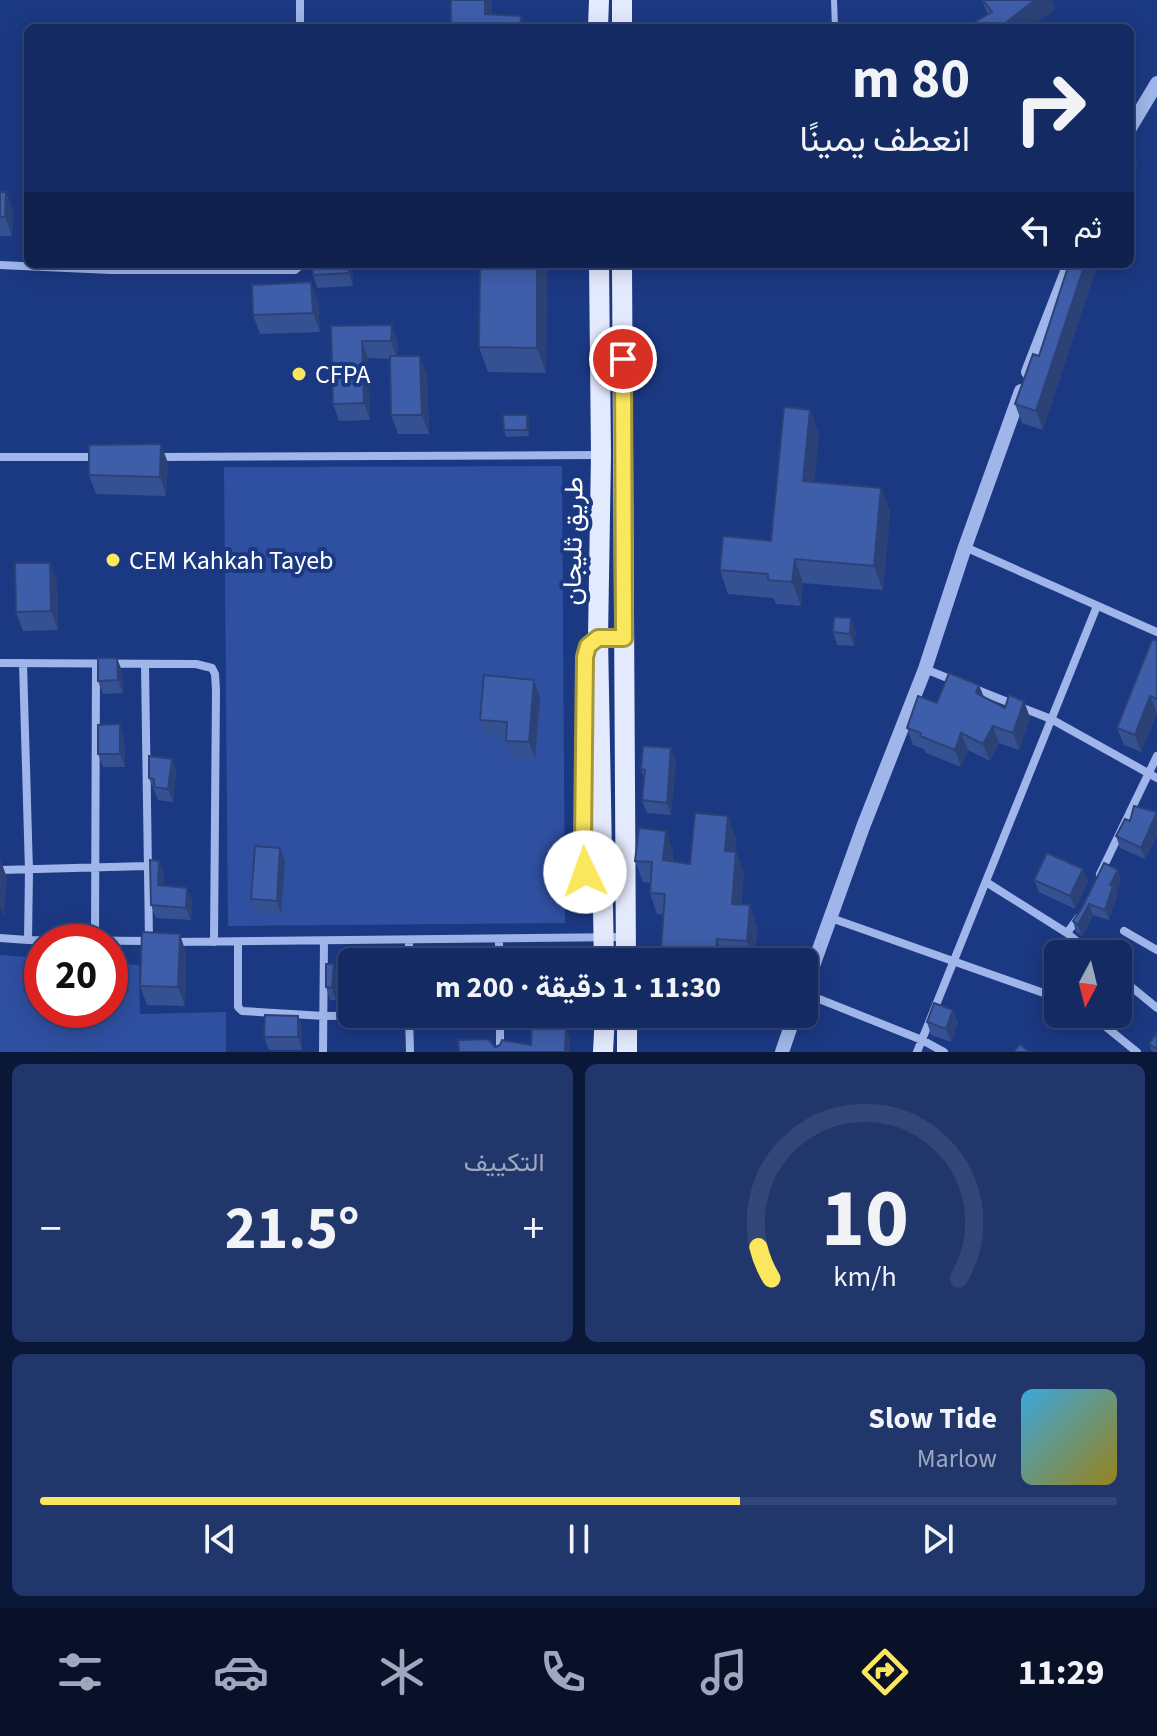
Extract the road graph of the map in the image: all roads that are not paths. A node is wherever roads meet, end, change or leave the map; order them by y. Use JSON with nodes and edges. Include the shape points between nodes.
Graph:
{"nodes":[{"id":1,"x":300,"y":0,"type":"edge"},
{"id":2,"x":599,"y":0,"type":"edge"},
{"id":3,"x":622,"y":0,"type":"edge"},
{"id":4,"x":834,"y":0,"type":"edge"},
{"id":5,"x":300,"y":24,"type":"edge"},
{"id":6,"x":598,"y":24,"type":"edge"},
{"id":7,"x":622,"y":24,"type":"edge"},
{"id":8,"x":835,"y":24,"type":"edge"},
{"id":9,"x":1157,"y":83,"type":"edge"},
{"id":10,"x":1134,"y":121,"type":"edge"},
{"id":11,"x":0,"y":265,"type":"edge"},
{"id":12,"x":24,"y":266,"type":"edge"},
{"id":13,"x":172,"y":268,"type":"edge"},
{"id":14,"x":297,"y":268,"type":"edge"},
{"id":15,"x":599,"y":268,"type":"edge"},
{"id":16,"x":622,"y":268,"type":"edge"},
{"id":17,"x":1069,"y":268,"type":"edge"},
{"id":18,"x":601,"y":455,"type":"junction"},
{"id":19,"x":0,"y":457,"type":"edge"},
{"id":20,"x":111,"y":457,"type":"edge"},
{"id":21,"x":142,"y":457,"type":"edge"},
{"id":22,"x":965,"y":547,"type":"junction"},
{"id":23,"x":1097,"y":606,"type":"junction"},
{"id":24,"x":1157,"y":632,"type":"edge"},
{"id":25,"x":598,"y":638,"type":"junction"},
{"id":26,"x":624,"y":638,"type":"junction"},
{"id":27,"x":0,"y":663,"type":"edge"},
{"id":28,"x":23,"y":663,"type":"junction"},
{"id":29,"x":96,"y":665,"type":"junction"},
{"id":30,"x":145,"y":665,"type":"junction"},
{"id":31,"x":925,"y":669,"type":"junction"},
{"id":32,"x":1051,"y":719,"type":"junction"},
{"id":33,"x":1157,"y":756,"type":"edge"},
{"id":34,"x":1153,"y":776,"type":"edge"},
{"id":35,"x":147,"y":866,"type":"junction"},
{"id":36,"x":95,"y":868,"type":"junction"},
{"id":37,"x":0,"y":870,"type":"edge"},
{"id":38,"x":29,"y":871,"type":"junction"},
{"id":39,"x":986,"y":882,"type":"junction"},
{"id":40,"x":1093,"y":887,"type":"edge"},
{"id":41,"x":1080,"y":915,"type":"edge"},
{"id":42,"x":831,"y":918,"type":"junction"},
{"id":43,"x":28,"y":924,"type":"edge"},
{"id":44,"x":95,"y":924,"type":"edge"},
{"id":45,"x":1124,"y":931,"type":"dead end"},
{"id":46,"x":1067,"y":933,"type":"junction"},
{"id":47,"x":626,"y":937,"type":"junction"},
{"id":48,"x":0,"y":938,"type":"edge"},
{"id":49,"x":604,"y":938,"type":"junction"},
{"id":50,"x":24,"y":940,"type":"edge"},
{"id":51,"x":499,"y":940,"type":"junction"},
{"id":52,"x":1075,"y":940,"type":"edge"},
{"id":53,"x":128,"y":941,"type":"edge"},
{"id":54,"x":149,"y":941,"type":"junction"},
{"id":55,"x":324,"y":941,"type":"junction"},
{"id":56,"x":409,"y":941,"type":"junction"},
{"id":57,"x":214,"y":942,"type":"junction"},
{"id":58,"x":238,"y":943,"type":"junction"},
{"id":59,"x":409,"y":948,"type":"edge"},
{"id":60,"x":499,"y":948,"type":"edge"},
{"id":61,"x":604,"y":948,"type":"edge"},
{"id":62,"x":626,"y":948,"type":"edge"},
{"id":63,"x":1157,"y":950,"type":"edge"},
{"id":64,"x":818,"y":954,"type":"edge"},
{"id":65,"x":954,"y":961,"type":"junction"},
{"id":66,"x":1132,"y":987,"type":"edge"},
{"id":67,"x":1044,"y":993,"type":"edge"},
{"id":68,"x":818,"y":998,"type":"edge"},
{"id":69,"x":1157,"y":1008,"type":"edge"},
{"id":70,"x":324,"y":1016,"type":"junction"},
{"id":71,"x":338,"y":1016,"type":"edge"},
{"id":72,"x":409,"y":1028,"type":"edge"},
{"id":73,"x":500,"y":1028,"type":"edge"},
{"id":74,"x":604,"y":1028,"type":"edge"},
{"id":75,"x":627,"y":1028,"type":"edge"},
{"id":76,"x":790,"y":1028,"type":"edge"},
{"id":77,"x":1107,"y":1028,"type":"edge"},
{"id":78,"x":922,"y":1040,"type":"junction"},
{"id":79,"x":323,"y":1052,"type":"edge"},
{"id":80,"x":410,"y":1052,"type":"edge"},
{"id":81,"x":500,"y":1052,"type":"edge"},
{"id":82,"x":603,"y":1052,"type":"edge"},
{"id":83,"x":627,"y":1052,"type":"edge"},
{"id":84,"x":782,"y":1052,"type":"edge"},
{"id":85,"x":917,"y":1052,"type":"edge"},
{"id":86,"x":944,"y":1052,"type":"edge"},
{"id":87,"x":1137,"y":1052,"type":"edge"}],
"edges":[{"from":1,"to":5,"type":"street"},
{"from":2,"to":6,"type":"main road"},
{"from":3,"to":7,"type":"main road"},
{"from":4,"to":8,"type":"lane"},
{"from":9,"to":10,"type":"street"},
{"from":11,"to":12,"type":"street"},
{"from":13,"to":14,"type":"street"},
{"from":15,"to":18,"type":"main road","name":"طريق ثليجان"},
{"from":16,"to":26,"type":"main road","name":"طريق ثليجان"},
{"from":17,"to":22,"type":"street"},
{"from":18,"to":21,"type":"street"},
{"from":18,"to":25,"type":"main road","name":"طريق ثليجان"},
{"from":19,"to":20,"type":"street"},
{"from":22,"to":23,"type":"street"},
{"from":22,"to":31,"type":"street"},
{"from":23,"to":24,"type":"street"},
{"from":23,"to":32,"type":"street"},
{"from":25,"to":26,"type":"lane"},
{"from":25,"to":49,"type":"main road","name":"طريق ثليجان"},
{"from":26,"to":47,"type":"main road","name":"طريق ثليجان"},
{"from":27,"to":28,"type":"street"},
{"from":28,"to":29,"type":"street"},
{"from":28,"to":38,"type":"street"},
{"from":29,"to":30,"type":"street"},
{"from":29,"to":36,"type":"street"},
{"from":30,"to":35,"type":"street"},
{"from":30,"to":57,"type":"street","via":[[206,665],[215,674]]},
{"from":31,"to":32,"type":"street"},
{"from":31,"to":42,"type":"street"},
{"from":32,"to":34,"type":"street"},
{"from":32,"to":39,"type":"street"},
{"from":33,"to":34,"type":"street"},
{"from":34,"to":40,"type":"street"},
{"from":35,"to":36,"type":"street"},
{"from":35,"to":54,"type":"street"},
{"from":36,"to":38,"type":"street"},
{"from":36,"to":44,"type":"street"},
{"from":37,"to":38,"type":"street"},
{"from":38,"to":43,"type":"street"},
{"from":39,"to":46,"type":"street"},
{"from":39,"to":65,"type":"street"},
{"from":41,"to":46,"type":"street"},
{"from":42,"to":64,"type":"street"},
{"from":42,"to":65,"type":"street"},
{"from":45,"to":63,"type":"street"},
{"from":46,"to":52,"type":"street"},
{"from":47,"to":49,"type":"street"},
{"from":47,"to":62,"type":"main road","name":"طريق ثليجان"},
{"from":48,"to":50,"type":"street"},
{"from":49,"to":51,"type":"street"},
{"from":49,"to":61,"type":"main road","name":"طريق ثليجان"},
{"from":51,"to":56,"type":"street"},
{"from":51,"to":60,"type":"street"},
{"from":53,"to":54,"type":"street"},
{"from":54,"to":57,"type":"street"},
{"from":55,"to":56,"type":"street"},
{"from":55,"to":58,"type":"street"},
{"from":55,"to":70,"type":"street"},
{"from":56,"to":59,"type":"street"},
{"from":57,"to":58,"type":"street"},
{"from":58,"to":70,"type":"street","via":[[242,1011]]},
{"from":65,"to":67,"type":"street"},
{"from":65,"to":78,"type":"street"},
{"from":66,"to":69,"type":"street"},
{"from":68,"to":78,"type":"street"},
{"from":70,"to":71,"type":"street"},
{"from":70,"to":79,"type":"street"},
{"from":72,"to":80,"type":"street"},
{"from":73,"to":81,"type":"street"},
{"from":74,"to":82,"type":"main road"},
{"from":75,"to":83,"type":"main road"},
{"from":76,"to":84,"type":"street"},
{"from":77,"to":87,"type":"street"},
{"from":78,"to":85,"type":"street"},
{"from":78,"to":86,"type":"street"}]}
